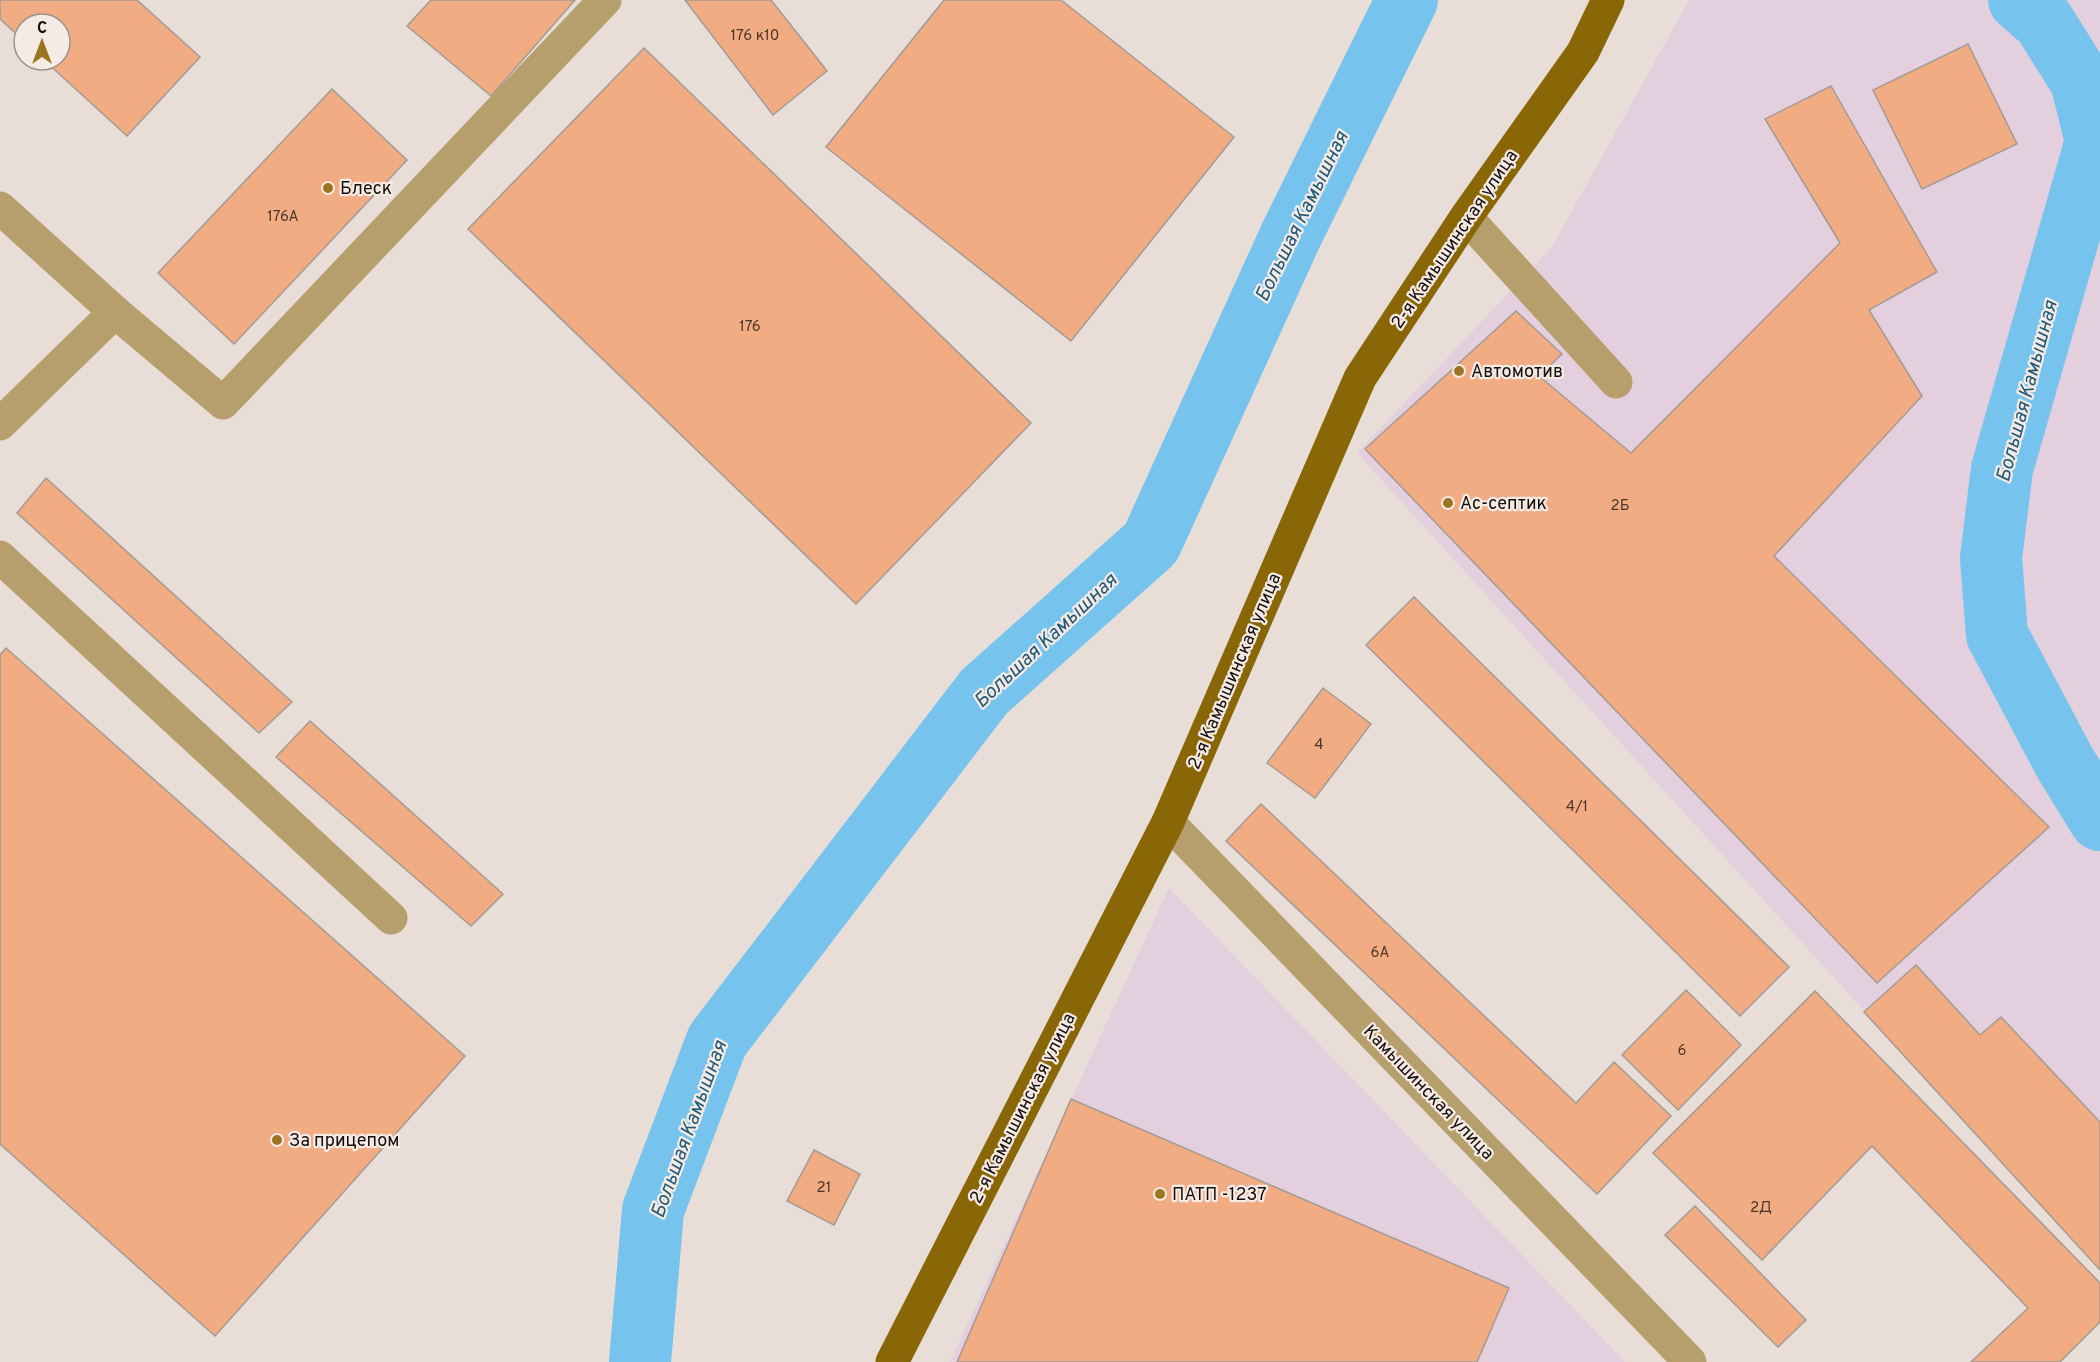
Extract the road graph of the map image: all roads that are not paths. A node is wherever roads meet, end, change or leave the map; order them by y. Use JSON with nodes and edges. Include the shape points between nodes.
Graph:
{"nodes":[{"id":1,"x":605,"y":0,"type":"edge"},
{"id":2,"x":1608,"y":0,"type":"edge"},
{"id":3,"x":0,"y":208,"type":"edge"},
{"id":4,"x":1466,"y":217,"type":"junction"},
{"id":5,"x":115,"y":312,"type":"junction"},
{"id":6,"x":1616,"y":382,"type":"dead end"},
{"id":7,"x":0,"y":424,"type":"edge"},
{"id":8,"x":0,"y":557,"type":"edge"},
{"id":9,"x":1168,"y":822,"type":"junction"},
{"id":10,"x":391,"y":918,"type":"dead end"},
{"id":11,"x":892,"y":1362,"type":"edge"},
{"id":12,"x":1690,"y":1362,"type":"edge"}],
"edges":[{"from":1,"to":5,"type":"street","via":[[223,403]]},
{"from":2,"to":4,"type":"main road","name":"2-я Камышинская улица","via":[[1582,52]]},
{"from":3,"to":5,"type":"street"},
{"from":4,"to":6,"type":"street"},
{"from":4,"to":9,"type":"main road","name":"2-я Камышинская улица","via":[[1360,378]]},
{"from":5,"to":7,"type":"street"},
{"from":8,"to":10,"type":"street"},
{"from":9,"to":11,"type":"main road","name":"2-я Камышинская улица"},
{"from":9,"to":12,"type":"street","name":"Камышинская улица"}]}
